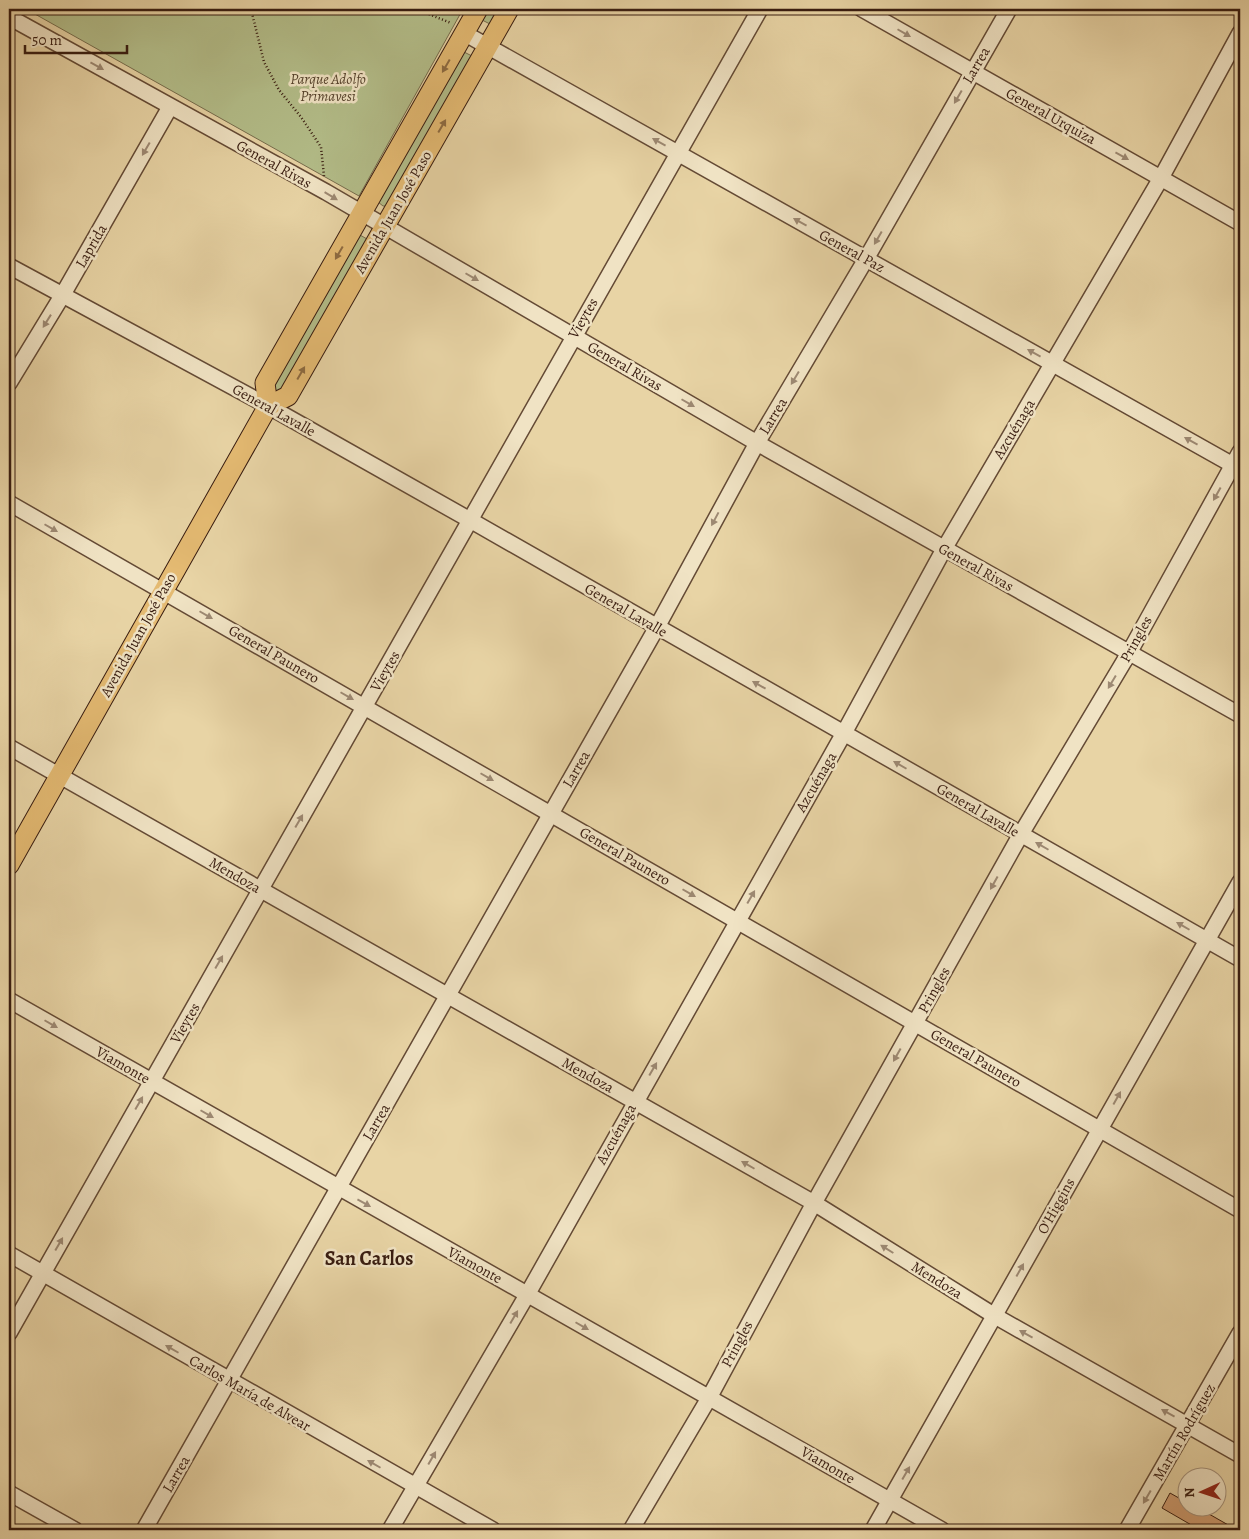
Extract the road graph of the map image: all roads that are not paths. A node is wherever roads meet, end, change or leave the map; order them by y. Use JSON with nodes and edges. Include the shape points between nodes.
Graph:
{"nodes":[{"id":1,"x":478,"y":9,"type":"edge"},
{"id":2,"x":509,"y":9,"type":"edge"},
{"id":3,"x":760,"y":9,"type":"edge"},
{"id":4,"x":862,"y":9,"type":"edge"},
{"id":5,"x":1008,"y":9,"type":"edge"},
{"id":6,"x":9,"y":16,"type":"edge"},
{"id":7,"x":464,"y":33,"type":"junction"},
{"id":8,"x":1240,"y":33,"type":"edge"},
{"id":9,"x":488,"y":46,"type":"junction"},
{"id":10,"x":972,"y":72,"type":"junction"},
{"id":11,"x":170,"y":107,"type":"junction"},
{"id":12,"x":678,"y":153,"type":"junction"},
{"id":13,"x":1161,"y":178,"type":"junction"},
{"id":14,"x":361,"y":214,"type":"junction"},
{"id":15,"x":1240,"y":223,"type":"edge"},
{"id":16,"x":384,"y":227,"type":"junction"},
{"id":17,"x":866,"y":259,"type":"junction"},
{"id":18,"x":9,"y":266,"type":"edge"},
{"id":19,"x":62,"y":296,"type":"junction"},
{"id":20,"x":573,"y":335,"type":"junction"},
{"id":21,"x":1053,"y":364,"type":"junction"},
{"id":22,"x":9,"y":383,"type":"edge"},
{"id":23,"x":268,"y":406,"type":"junction"},
{"id":24,"x":757,"y":443,"type":"junction"},
{"id":25,"x":1238,"y":462,"type":"edge"},
{"id":26,"x":9,"y":504,"type":"edge"},
{"id":27,"x":470,"y":520,"type":"junction"},
{"id":28,"x":944,"y":549,"type":"junction"},
{"id":29,"x":164,"y":591,"type":"junction"},
{"id":30,"x":657,"y":627,"type":"junction"},
{"id":31,"x":1129,"y":654,"type":"junction"},
{"id":32,"x":364,"y":706,"type":"junction"},
{"id":33,"x":1240,"y":715,"type":"edge"},
{"id":34,"x":844,"y":733,"type":"junction"},
{"id":35,"x":9,"y":747,"type":"edge"},
{"id":36,"x":59,"y":775,"type":"junction"},
{"id":37,"x":551,"y":814,"type":"junction"},
{"id":38,"x":1021,"y":834,"type":"junction"},
{"id":39,"x":9,"y":865,"type":"edge"},
{"id":40,"x":1240,"y":882,"type":"edge"},
{"id":41,"x":260,"y":889,"type":"junction"},
{"id":42,"x":737,"y":921,"type":"junction"},
{"id":43,"x":1206,"y":940,"type":"junction"},
{"id":44,"x":1240,"y":959,"type":"edge"},
{"id":45,"x":447,"y":996,"type":"junction"},
{"id":46,"x":9,"y":1000,"type":"edge"},
{"id":47,"x":915,"y":1023,"type":"junction"},
{"id":48,"x":152,"y":1081,"type":"junction"},
{"id":49,"x":635,"y":1101,"type":"junction"},
{"id":50,"x":1100,"y":1129,"type":"junction"},
{"id":51,"x":338,"y":1188,"type":"junction"},
{"id":52,"x":814,"y":1203,"type":"junction"},
{"id":53,"x":1240,"y":1210,"type":"edge"},
{"id":54,"x":9,"y":1254,"type":"edge"},
{"id":55,"x":42,"y":1274,"type":"junction"},
{"id":56,"x":527,"y":1295,"type":"junction"},
{"id":57,"x":995,"y":1316,"type":"junction"},
{"id":58,"x":9,"y":1332,"type":"edge"},
{"id":59,"x":1240,"y":1333,"type":"edge"},
{"id":60,"x":228,"y":1381,"type":"junction"},
{"id":61,"x":709,"y":1398,"type":"junction"},
{"id":62,"x":1188,"y":1425,"type":"junction"},
{"id":63,"x":1240,"y":1455,"type":"edge"},
{"id":64,"x":415,"y":1487,"type":"junction"},
{"id":65,"x":9,"y":1493,"type":"edge"},
{"id":66,"x":890,"y":1501,"type":"junction"},
{"id":67,"x":74,"y":1530,"type":"edge"},
{"id":68,"x":144,"y":1530,"type":"edge"},
{"id":69,"x":390,"y":1530,"type":"edge"},
{"id":70,"x":493,"y":1530,"type":"edge"},
{"id":71,"x":631,"y":1530,"type":"edge"},
{"id":72,"x":873,"y":1530,"type":"edge"},
{"id":73,"x":942,"y":1530,"type":"edge"},
{"id":74,"x":1128,"y":1530,"type":"edge"}],
"edges":[{"from":1,"to":7,"type":"main road","name":"Avenida Juan José Paso"},
{"from":2,"to":9,"type":"main road","name":"Avenida Juan José Paso"},
{"from":3,"to":12,"type":"street","name":"Vieytes"},
{"from":4,"to":10,"type":"street","name":"General Urquiza","one_way":true},
{"from":5,"to":10,"type":"street","name":"Larrea"},
{"from":6,"to":11,"type":"street","name":"General Rivas","one_way":true},
{"from":7,"to":9,"type":"street","name":"General Paz"},
{"from":7,"to":14,"type":"main road","name":"Avenida Juan José Paso","one_way":true},
{"from":8,"to":13,"type":"street","name":"Azcuénaga"},
{"from":12,"to":9,"type":"street","name":"General Paz","one_way":true},
{"from":16,"to":9,"type":"main road","name":"Avenida Juan José Paso","one_way":true},
{"from":10,"to":13,"type":"street","name":"General Urquiza","one_way":true},
{"from":10,"to":17,"type":"street","name":"Larrea","one_way":true},
{"from":11,"to":14,"type":"street","name":"General Rivas","one_way":true},
{"from":11,"to":19,"type":"street","name":"Laprida","one_way":true},
{"from":17,"to":12,"type":"street","name":"General Paz","one_way":true},
{"from":12,"to":20,"type":"street","name":"Vieytes"},
{"from":13,"to":15,"type":"street","name":"General Urquiza"},
{"from":13,"to":21,"type":"street","name":"Azcuénaga"},
{"from":14,"to":16,"type":"street","name":"General Rivas"},
{"from":14,"to":23,"type":"main road","name":"Avenida Juan José Paso","one_way":true,"via":[[265,383]]},
{"from":16,"to":20,"type":"street","name":"General Rivas","one_way":true},
{"from":23,"to":16,"type":"main road","name":"Avenida Juan José Paso","one_way":true,"via":[[288,396]]},
{"from":21,"to":17,"type":"street","name":"General Paz","one_way":true},
{"from":17,"to":24,"type":"street","name":"Larrea","one_way":true},
{"from":18,"to":19,"type":"street","name":"General Lavalle"},
{"from":19,"to":22,"type":"street","name":"Laprida","one_way":true},
{"from":19,"to":23,"type":"street","name":"General Lavalle"},
{"from":20,"to":24,"type":"street","name":"General Rivas","one_way":true},
{"from":20,"to":27,"type":"street","name":"Vieytes"},
{"from":25,"to":21,"type":"street","name":"General Paz","one_way":true},
{"from":21,"to":28,"type":"street","name":"Azcuénaga"},
{"from":23,"to":27,"type":"street","name":"General Lavalle"},
{"from":23,"to":29,"type":"main road","name":"Avenida Juan José Paso"},
{"from":24,"to":28,"type":"street","name":"General Rivas"},
{"from":24,"to":30,"type":"street","name":"Larrea","one_way":true},
{"from":25,"to":31,"type":"street","name":"Pringles","one_way":true},
{"from":26,"to":29,"type":"street","name":"General Paunero","one_way":true},
{"from":27,"to":30,"type":"street","name":"General Lavalle"},
{"from":27,"to":32,"type":"street","name":"Vieytes"},
{"from":28,"to":31,"type":"street","name":"General Rivas"},
{"from":28,"to":34,"type":"street","name":"Azcuénaga"},
{"from":29,"to":32,"type":"street","name":"General Paunero","one_way":true},
{"from":29,"to":36,"type":"main road","name":"Avenida Juan José Paso"},
{"from":34,"to":30,"type":"street","name":"General Lavalle","one_way":true},
{"from":30,"to":37,"type":"street","name":"Larrea"},
{"from":31,"to":33,"type":"street","name":"General Rivas"},
{"from":31,"to":38,"type":"street","name":"Pringles","one_way":true},
{"from":32,"to":37,"type":"street","name":"General Paunero","one_way":true},
{"from":41,"to":32,"type":"street","name":"Vieytes","one_way":true},
{"from":38,"to":34,"type":"street","name":"General Lavalle","one_way":true},
{"from":42,"to":34,"type":"street","name":"Azcuénaga","one_way":true},
{"from":35,"to":36,"type":"street","name":"Mendoza"},
{"from":36,"to":39,"type":"main road","name":"Avenida Juan José Paso"},
{"from":36,"to":41,"type":"street","name":"Mendoza"},
{"from":37,"to":42,"type":"street","name":"General Paunero","one_way":true},
{"from":37,"to":45,"type":"street","name":"Larrea"},
{"from":43,"to":38,"type":"street","name":"General Lavalle","one_way":true},
{"from":38,"to":47,"type":"street","name":"Pringles","one_way":true},
{"from":40,"to":43,"type":"street","name":"O'Higgins"},
{"from":41,"to":45,"type":"street","name":"Mendoza"},
{"from":48,"to":41,"type":"street","name":"Vieytes","one_way":true},
{"from":42,"to":47,"type":"street","name":"General Paunero"},
{"from":49,"to":42,"type":"street","name":"Azcuénaga","one_way":true},
{"from":43,"to":44,"type":"street","name":"General Lavalle"},
{"from":50,"to":43,"type":"street","name":"O'Higgins","one_way":true},
{"from":45,"to":49,"type":"street","name":"Mendoza"},
{"from":45,"to":51,"type":"street","name":"Larrea"},
{"from":46,"to":48,"type":"street","name":"Viamonte","one_way":true},
{"from":47,"to":50,"type":"street","name":"General Paunero"},
{"from":47,"to":52,"type":"street","name":"Pringles","one_way":true},
{"from":48,"to":51,"type":"street","name":"Viamonte","one_way":true},
{"from":55,"to":48,"type":"street","name":"Vieytes","one_way":true},
{"from":52,"to":49,"type":"street","name":"Mendoza","one_way":true},
{"from":49,"to":56,"type":"street","name":"Azcuénaga"},
{"from":50,"to":53,"type":"street","name":"General Paunero"},
{"from":57,"to":50,"type":"street","name":"O'Higgins","one_way":true},
{"from":51,"to":56,"type":"street","name":"Viamonte","one_way":true},
{"from":51,"to":60,"type":"street","name":"Larrea"},
{"from":57,"to":52,"type":"street","name":"Mendoza","one_way":true},
{"from":52,"to":61,"type":"street","name":"Pringles"},
{"from":54,"to":55,"type":"street","name":"Carlos María de Alvear"},
{"from":55,"to":58,"type":"street","name":"Vieytes"},
{"from":60,"to":55,"type":"street","name":"Carlos María de Alvear","one_way":true},
{"from":56,"to":61,"type":"street","name":"Viamonte","one_way":true},
{"from":64,"to":56,"type":"street","name":"Azcuénaga","one_way":true},
{"from":62,"to":57,"type":"street","name":"Mendoza","one_way":true},
{"from":66,"to":57,"type":"street","name":"O'Higgins","one_way":true},
{"from":59,"to":62,"type":"street","name":"Martín Rodríguez"},
{"from":64,"to":60,"type":"street","name":"Carlos María de Alvear","one_way":true},
{"from":60,"to":68,"type":"street","name":"Larrea"},
{"from":61,"to":66,"type":"street","name":"Viamonte"},
{"from":61,"to":71,"type":"street","name":"Pringles"},
{"from":62,"to":63,"type":"street","name":"Mendoza"},
{"from":62,"to":74,"type":"street","name":"Martín Rodríguez","one_way":true},
{"from":64,"to":69,"type":"street","name":"Azcuénaga"},
{"from":64,"to":70,"type":"street","name":"Carlos María de Alvear"},
{"from":65,"to":67,"type":"street"},
{"from":66,"to":72,"type":"street","name":"O'Higgins"},
{"from":66,"to":73,"type":"street","name":"Viamonte"}]}
